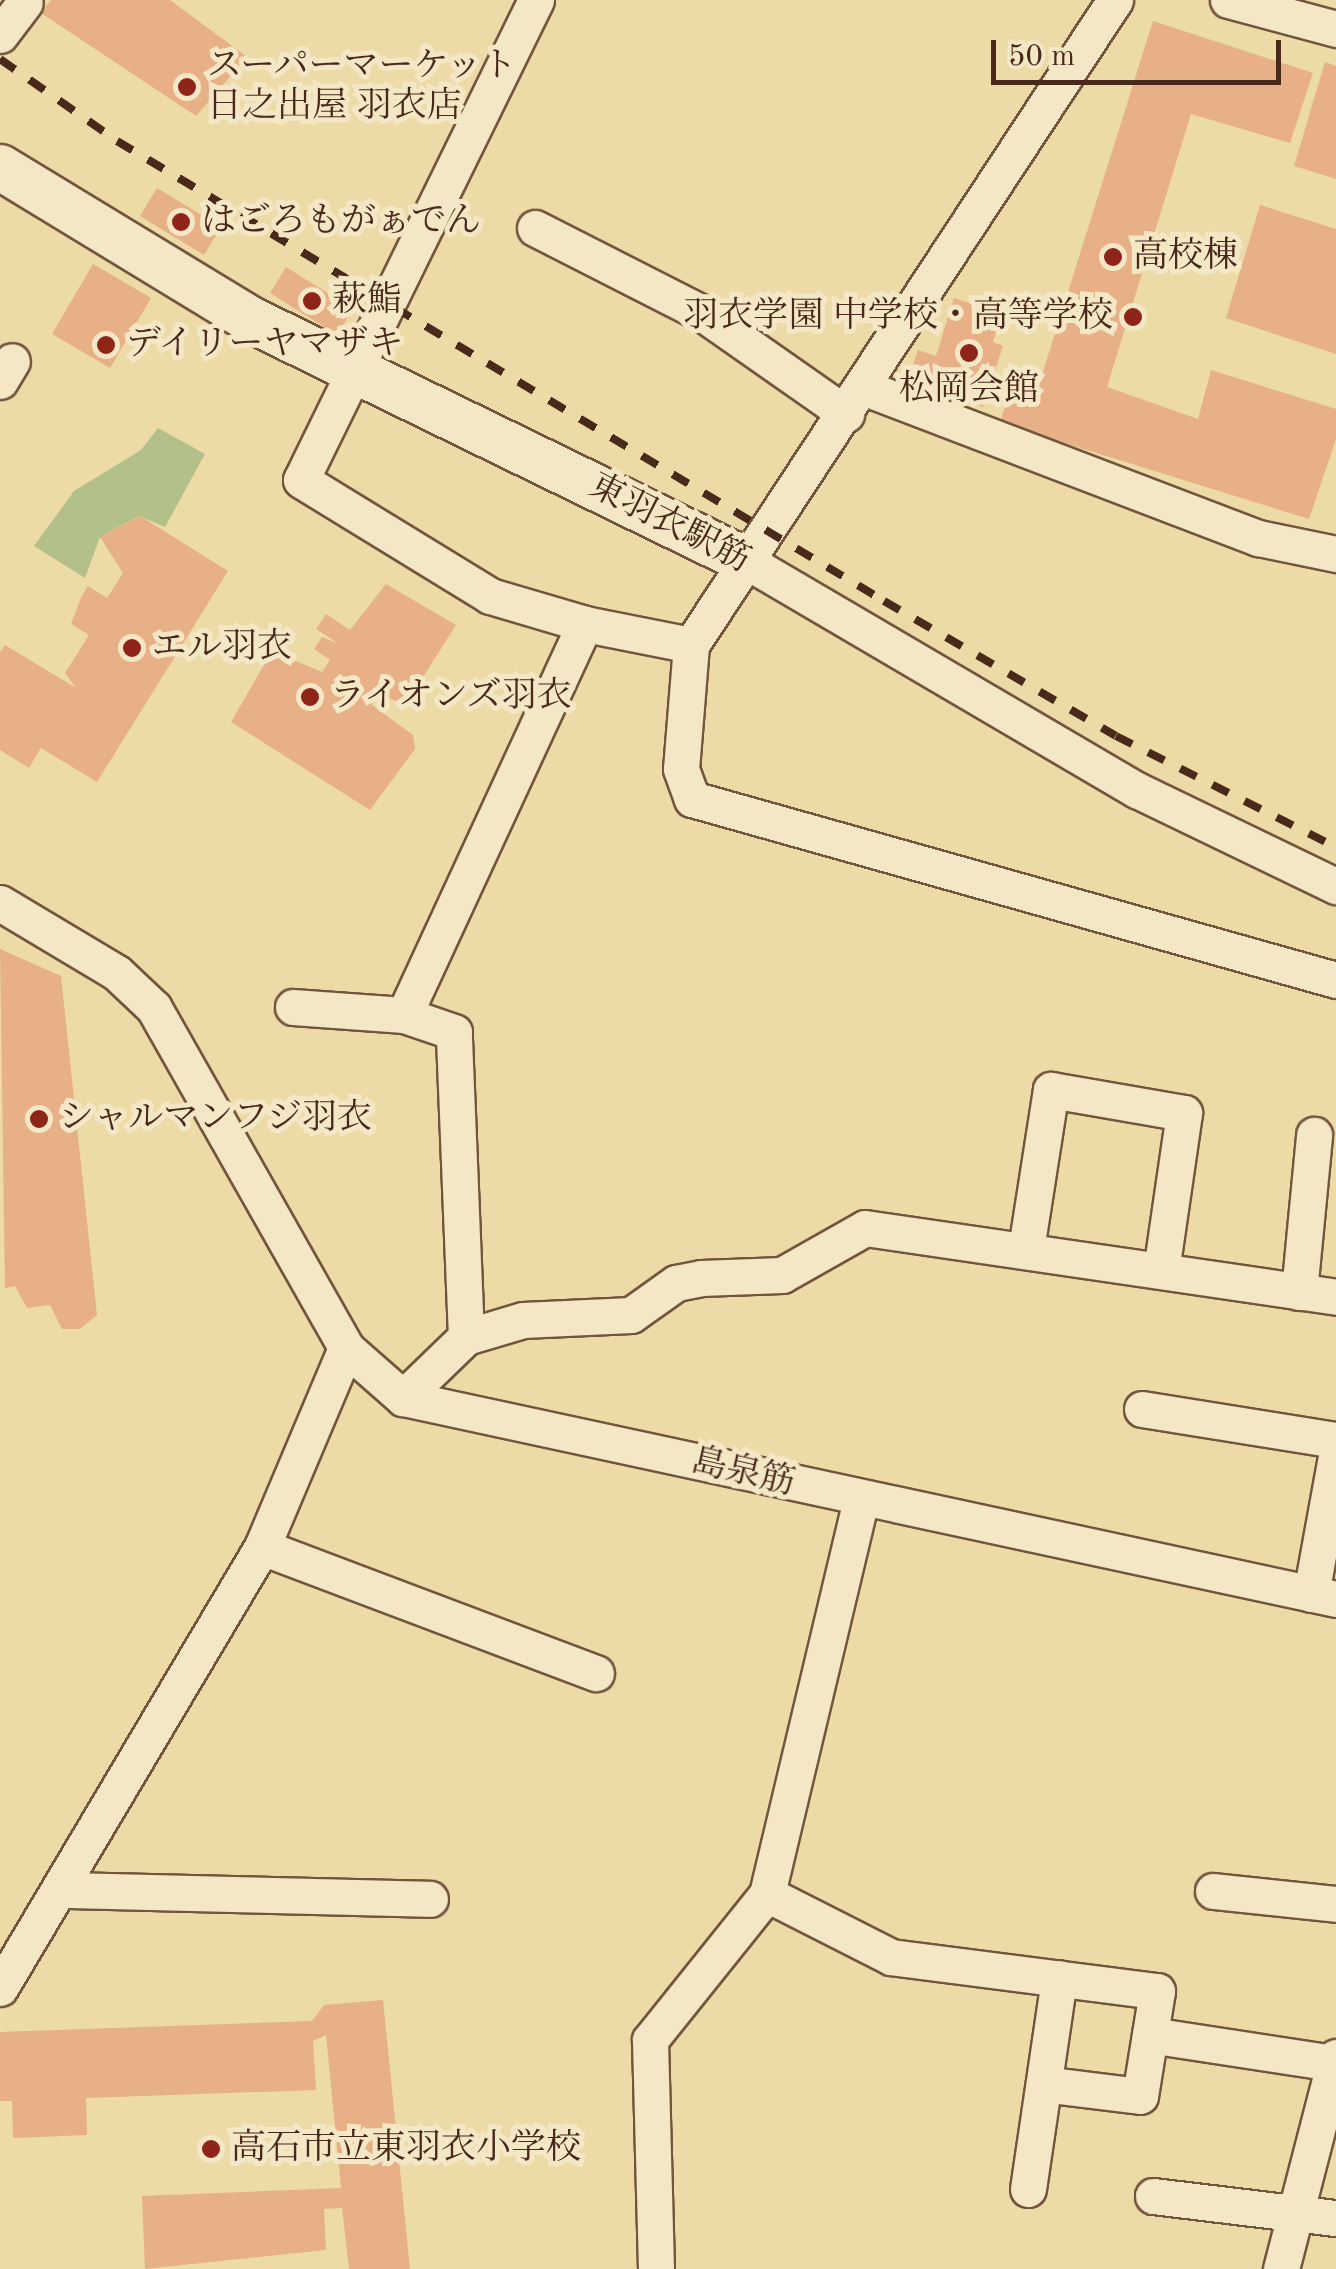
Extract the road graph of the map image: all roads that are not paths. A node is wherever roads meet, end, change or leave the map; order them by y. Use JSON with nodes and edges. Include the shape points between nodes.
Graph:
{"nodes":[{"id":1,"x":25,"y":0,"type":"edge"},
{"id":2,"x":536,"y":0,"type":"edge"},
{"id":3,"x":1115,"y":0,"type":"edge"},
{"id":4,"x":1228,"y":0,"type":"edge"},
{"id":5,"x":1336,"y":29,"type":"edge"},
{"id":6,"x":0,"y":35,"type":"edge"},
{"id":7,"x":0,"y":167,"type":"edge"},
{"id":8,"x":535,"y":228,"type":"dead end"},
{"id":9,"x":352,"y":372,"type":"junction"},
{"id":10,"x":855,"y":401,"type":"junction"},
{"id":11,"x":1336,"y":554,"type":"edge"},
{"id":12,"x":740,"y":558,"type":"junction"},
{"id":13,"x":585,"y":624,"type":"junction"},
{"id":14,"x":691,"y":645,"type":"junction"},
{"id":15,"x":1336,"y":886,"type":"edge"},
{"id":16,"x":0,"y":904,"type":"edge"},
{"id":17,"x":1336,"y":980,"type":"edge"},
{"id":18,"x":294,"y":1007,"type":"dead end"},
{"id":19,"x":404,"y":1015,"type":"junction"},
{"id":20,"x":1314,"y":1134,"type":"dead end"},
{"id":21,"x":1324,"y":1174,"type":"edge"},
{"id":22,"x":1026,"y":1248,"type":"junction"},
{"id":23,"x":1161,"y":1270,"type":"junction"},
{"id":24,"x":1300,"y":1292,"type":"junction"},
{"id":25,"x":1336,"y":1297,"type":"edge"},
{"id":26,"x":466,"y":1337,"type":"junction"},
{"id":27,"x":346,"y":1348,"type":"junction"},
{"id":28,"x":403,"y":1398,"type":"junction"},
{"id":29,"x":1142,"y":1409,"type":"dead end"},
{"id":30,"x":1336,"y":1440,"type":"edge"},
{"id":31,"x":1336,"y":1456,"type":"edge"},
{"id":32,"x":862,"y":1500,"type":"junction"},
{"id":33,"x":262,"y":1547,"type":"junction"},
{"id":34,"x":1324,"y":1597,"type":"edge"},
{"id":35,"x":596,"y":1674,"type":"dead end"},
{"id":36,"x":65,"y":1890,"type":"junction"},
{"id":37,"x":1213,"y":1891,"type":"dead end"},
{"id":38,"x":767,"y":1894,"type":"junction"},
{"id":39,"x":430,"y":1899,"type":"dead end"},
{"id":40,"x":1336,"y":1904,"type":"edge"},
{"id":41,"x":1059,"y":1978,"type":"junction"},
{"id":42,"x":0,"y":1988,"type":"edge"},
{"id":43,"x":1150,"y":2035,"type":"junction"},
{"id":44,"x":1335,"y":2060,"type":"edge"},
{"id":45,"x":1044,"y":2084,"type":"junction"},
{"id":46,"x":1028,"y":2189,"type":"dead end"},
{"id":47,"x":1153,"y":2196,"type":"dead end"},
{"id":48,"x":1296,"y":2214,"type":"junction"},
{"id":49,"x":1336,"y":2218,"type":"edge"},
{"id":50,"x":656,"y":2269,"type":"edge"},
{"id":51,"x":1282,"y":2269,"type":"edge"}],
"edges":[{"from":1,"to":6,"type":"street"},
{"from":2,"to":9,"type":"street"},
{"from":3,"to":10,"type":"street"},
{"from":4,"to":5,"type":"street"},
{"from":7,"to":9,"type":"street","name":"東羽衣駅筋"},
{"from":8,"to":10,"type":"street"},
{"from":9,"to":12,"type":"street","name":"東羽衣駅筋"},
{"from":9,"to":13,"type":"street","via":[[301,480],[490,596]]},
{"from":10,"to":11,"type":"street","via":[[1258,538]]},
{"from":10,"to":12,"type":"street"},
{"from":12,"to":14,"type":"street"},
{"from":12,"to":15,"type":"street","name":"東羽衣駅筋","via":[[1137,790]]},
{"from":13,"to":14,"type":"street"},
{"from":13,"to":19,"type":"street"},
{"from":14,"to":17,"type":"street","via":[[681,768],[692,799]]},
{"from":16,"to":27,"type":"street","name":"島泉筋","via":[[118,973],[154,1008]]},
{"from":18,"to":19,"type":"street","via":[[362,1019]]},
{"from":19,"to":26,"type":"street","via":[[454,1032]]},
{"from":20,"to":21,"type":"street"},
{"from":21,"to":24,"type":"street"},
{"from":22,"to":23,"type":"street"},
{"from":22,"to":23,"type":"street","via":[[1051,1090],[1184,1113]]},
{"from":22,"to":26,"type":"street","via":[[864,1228],[782,1276],[701,1278],[631,1314],[523,1320]]},
{"from":23,"to":24,"type":"street"},
{"from":24,"to":25,"type":"street"},
{"from":26,"to":28,"type":"street"},
{"from":27,"to":28,"type":"street","name":"島泉筋"},
{"from":27,"to":33,"type":"street"},
{"from":28,"to":32,"type":"street","name":"島泉筋"},
{"from":29,"to":30,"type":"street"},
{"from":31,"to":34,"type":"street"},
{"from":32,"to":34,"type":"street","name":"島泉筋"},
{"from":32,"to":38,"type":"street"},
{"from":33,"to":35,"type":"street"},
{"from":33,"to":36,"type":"street"},
{"from":36,"to":39,"type":"street"},
{"from":36,"to":42,"type":"street"},
{"from":37,"to":40,"type":"street"},
{"from":38,"to":41,"type":"street","via":[[890,1957]]},
{"from":38,"to":50,"type":"street","via":[[650,2040]]},
{"from":41,"to":43,"type":"street","via":[[1157,1990]]},
{"from":41,"to":45,"type":"street"},
{"from":43,"to":44,"type":"street"},
{"from":43,"to":45,"type":"street","via":[[1140,2096]]},
{"from":44,"to":48,"type":"street"},
{"from":45,"to":46,"type":"street"},
{"from":47,"to":48,"type":"street"},
{"from":48,"to":49,"type":"street"},
{"from":48,"to":51,"type":"street"}]}
